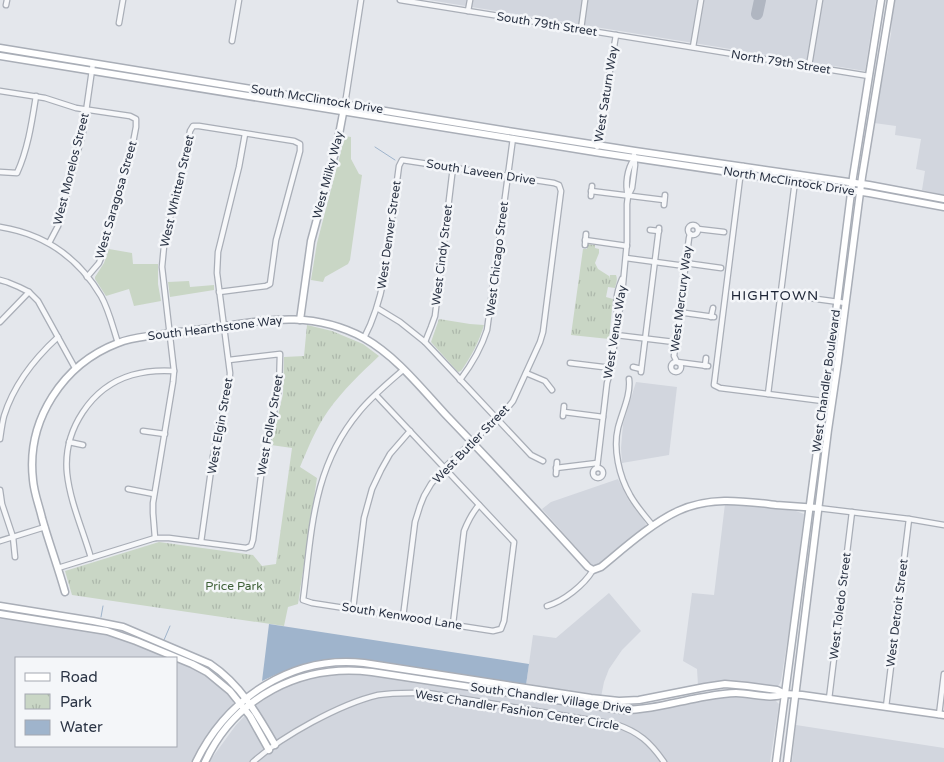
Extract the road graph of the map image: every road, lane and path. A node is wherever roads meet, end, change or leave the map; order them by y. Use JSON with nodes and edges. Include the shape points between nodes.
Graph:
{"nodes":[{"id":1,"x":123,"y":0,"type":"edge"},
{"id":2,"x":239,"y":0,"type":"edge"},
{"id":3,"x":361,"y":0,"type":"edge"},
{"id":4,"x":400,"y":0,"type":"edge"},
{"id":5,"x":470,"y":0,"type":"edge"},
{"id":6,"x":585,"y":0,"type":"edge"},
{"id":7,"x":701,"y":0,"type":"edge"},
{"id":8,"x":820,"y":0,"type":"edge"},
{"id":9,"x":881,"y":0,"type":"edge"},
{"id":10,"x":891,"y":0,"type":"edge"},
{"id":11,"x":468,"y":11,"type":"junction"},
{"id":12,"x":120,"y":23,"type":"dead end"},
{"id":13,"x":580,"y":29,"type":"junction"},
{"id":14,"x":616,"y":35,"type":"junction"},
{"id":15,"x":232,"y":41,"type":"dead end"},
{"id":16,"x":693,"y":47,"type":"junction"},
{"id":17,"x":0,"y":48,"type":"edge"},
{"id":18,"x":0,"y":56,"type":"edge"},
{"id":19,"x":93,"y":63,"type":"junction"},
{"id":20,"x":809,"y":66,"type":"junction"},
{"id":21,"x":92,"y":71,"type":"junction"},
{"id":22,"x":869,"y":76,"type":"junction"},
{"id":23,"x":0,"y":91,"type":"edge"},
{"id":24,"x":36,"y":96,"type":"junction"},
{"id":25,"x":345,"y":104,"type":"junction"},
{"id":26,"x":86,"y":110,"type":"junction"},
{"id":27,"x":344,"y":112,"type":"junction"},
{"id":28,"x":245,"y":134,"type":"junction"},
{"id":29,"x":514,"y":136,"type":"junction"},
{"id":30,"x":597,"y":145,"type":"junction"},
{"id":31,"x":635,"y":151,"type":"junction"},
{"id":32,"x":601,"y":153,"type":"junction"},
{"id":33,"x":634,"y":158,"type":"junction"},
{"id":34,"x":402,"y":160,"type":"joint"},
{"id":35,"x":743,"y":166,"type":"junction"},
{"id":36,"x":453,"y":167,"type":"junction"},
{"id":37,"x":0,"y":172,"type":"edge"},
{"id":38,"x":741,"y":174,"type":"junction"},
{"id":39,"x":507,"y":176,"type":"junction"},
{"id":40,"x":795,"y":181,"type":"junction"},
{"id":41,"x":852,"y":182,"type":"junction"},
{"id":42,"x":861,"y":184,"type":"junction"},
{"id":43,"x":559,"y":185,"type":"joint"},
{"id":44,"x":851,"y":190,"type":"junction"},
{"id":45,"x":591,"y":191,"type":"dead end"},
{"id":46,"x":860,"y":192,"type":"junction"},
{"id":47,"x":628,"y":196,"type":"junction"},
{"id":48,"x":944,"y":199,"type":"edge"},
{"id":49,"x":664,"y":200,"type":"dead end"},
{"id":50,"x":944,"y":207,"type":"edge"},
{"id":51,"x":0,"y":227,"type":"edge"},
{"id":52,"x":698,"y":229,"type":"junction"},
{"id":53,"x":650,"y":230,"type":"dead end"},
{"id":54,"x":724,"y":232,"type":"dead end"},
{"id":55,"x":586,"y":234,"type":"dead end"},
{"id":56,"x":690,"y":234,"type":"junction"},
{"id":57,"x":49,"y":244,"type":"junction"},
{"id":58,"x":627,"y":246,"type":"junction"},
{"id":59,"x":626,"y":258,"type":"junction"},
{"id":60,"x":654,"y":262,"type":"junction"},
{"id":61,"x":685,"y":265,"type":"junction"},
{"id":62,"x":721,"y":268,"type":"dead end"},
{"id":63,"x":87,"y":277,"type":"junction"},
{"id":64,"x":0,"y":280,"type":"edge"},
{"id":65,"x":28,"y":292,"type":"junction"},
{"id":66,"x":219,"y":292,"type":"junction"},
{"id":67,"x":780,"y":294,"type":"junction"},
{"id":68,"x":837,"y":302,"type":"junction"},
{"id":69,"x":846,"y":303,"type":"junction"},
{"id":70,"x":377,"y":308,"type":"junction"},
{"id":71,"x":713,"y":308,"type":"dead end"},
{"id":72,"x":678,"y":312,"type":"junction"},
{"id":73,"x":300,"y":320,"type":"junction"},
{"id":74,"x":0,"y":322,"type":"edge"},
{"id":75,"x":224,"y":326,"type":"junction"},
{"id":76,"x":170,"y":333,"type":"junction"},
{"id":77,"x":616,"y":334,"type":"junction"},
{"id":78,"x":58,"y":337,"type":"junction"},
{"id":79,"x":364,"y":338,"type":"junction"},
{"id":80,"x":644,"y":338,"type":"junction"},
{"id":81,"x":424,"y":342,"type":"junction"},
{"id":82,"x":674,"y":342,"type":"junction"},
{"id":83,"x":118,"y":343,"type":"junction"},
{"id":84,"x":706,"y":358,"type":"dead end"},
{"id":85,"x":229,"y":360,"type":"junction"},
{"id":86,"x":570,"y":363,"type":"dead end"},
{"id":87,"x":75,"y":368,"type":"junction"},
{"id":88,"x":633,"y":368,"type":"dead end"},
{"id":89,"x":611,"y":369,"type":"junction"},
{"id":90,"x":403,"y":370,"type":"junction"},
{"id":91,"x":174,"y":371,"type":"junction"},
{"id":92,"x":526,"y":373,"type":"junction"},
{"id":93,"x":628,"y":379,"type":"dead end"},
{"id":94,"x":460,"y":380,"type":"junction"},
{"id":95,"x":552,"y":390,"type":"dead end"},
{"id":96,"x":376,"y":394,"type":"junction"},
{"id":97,"x":768,"y":394,"type":"junction"},
{"id":98,"x":823,"y":401,"type":"junction"},
{"id":99,"x":564,"y":412,"type":"dead end"},
{"id":100,"x":603,"y":417,"type":"junction"},
{"id":101,"x":497,"y":419,"type":"junction"},
{"id":102,"x":143,"y":431,"type":"dead end"},
{"id":103,"x":410,"y":431,"type":"junction"},
{"id":104,"x":164,"y":434,"type":"junction"},
{"id":105,"x":0,"y":439,"type":"edge"},
{"id":106,"x":69,"y":442,"type":"junction"},
{"id":107,"x":472,"y":442,"type":"junction"},
{"id":108,"x":83,"y":445,"type":"dead end"},
{"id":109,"x":544,"y":461,"type":"dead end"},
{"id":110,"x":444,"y":468,"type":"junction"},
{"id":111,"x":556,"y":468,"type":"dead end"},
{"id":112,"x":128,"y":489,"type":"dead end"},
{"id":113,"x":0,"y":490,"type":"edge"},
{"id":114,"x":154,"y":494,"type":"junction"},
{"id":115,"x":480,"y":505,"type":"junction"},
{"id":116,"x":814,"y":508,"type":"junction"},
{"id":117,"x":852,"y":512,"type":"junction"},
{"id":118,"x":909,"y":520,"type":"junction"},
{"id":119,"x":944,"y":525,"type":"edge"},
{"id":120,"x":653,"y":526,"type":"junction"},
{"id":121,"x":45,"y":527,"type":"junction"},
{"id":122,"x":12,"y":537,"type":"junction"},
{"id":123,"x":155,"y":538,"type":"junction"},
{"id":124,"x":0,"y":541,"type":"edge"},
{"id":125,"x":202,"y":542,"type":"junction"},
{"id":126,"x":15,"y":557,"type":"dead end"},
{"id":127,"x":91,"y":558,"type":"junction"},
{"id":128,"x":58,"y":568,"type":"junction"},
{"id":129,"x":593,"y":570,"type":"junction"},
{"id":130,"x":66,"y":592,"type":"dead end"},
{"id":131,"x":0,"y":606,"type":"edge"},
{"id":132,"x":548,"y":606,"type":"dead end"},
{"id":133,"x":353,"y":609,"type":"junction"},
{"id":134,"x":0,"y":614,"type":"edge"},
{"id":135,"x":402,"y":617,"type":"junction"},
{"id":136,"x":453,"y":624,"type":"junction"},
{"id":137,"x":175,"y":657,"type":"edge"},
{"id":138,"x":178,"y":658,"type":"edge"},
{"id":139,"x":944,"y":674,"type":"edge"},
{"id":140,"x":730,"y":684,"type":"junction"},
{"id":141,"x":732,"y":693,"type":"junction"},
{"id":142,"x":785,"y":694,"type":"junction"},
{"id":143,"x":795,"y":696,"type":"junction"},
{"id":144,"x":829,"y":699,"type":"junction"},
{"id":145,"x":245,"y":704,"type":"junction"},
{"id":146,"x":886,"y":708,"type":"junction"},
{"id":147,"x":941,"y":715,"type":"edge"},
{"id":148,"x":275,"y":745,"type":"junction"},
{"id":149,"x":268,"y":750,"type":"junction"},
{"id":150,"x":196,"y":762,"type":"edge"},
{"id":151,"x":205,"y":762,"type":"edge"},
{"id":152,"x":253,"y":762,"type":"edge"},
{"id":153,"x":664,"y":762,"type":"edge"},
{"id":154,"x":776,"y":762,"type":"edge"},
{"id":155,"x":787,"y":762,"type":"edge"}],
"edges":[{"from":1,"to":12,"type":"street"},
{"from":2,"to":15,"type":"street"},
{"from":3,"to":25,"type":"street","name":"West Milky Way"},
{"from":4,"to":11,"type":"street","name":"South 79th Street"},
{"from":5,"to":11,"type":"street"},
{"from":6,"to":13,"type":"street"},
{"from":7,"to":16,"type":"street"},
{"from":8,"to":20,"type":"street"},
{"from":9,"to":22,"type":"main road","name":"West Chandler Boulevard"},
{"from":10,"to":42,"type":"main road","name":"West Chandler Boulevard"},
{"from":11,"to":13,"type":"street","name":"South 79th Street"},
{"from":13,"to":14,"type":"street","name":"South 79th Street"},
{"from":14,"to":16,"type":"street","name":"South 79th Street"},
{"from":14,"to":30,"type":"street","name":"West Saturn Way"},
{"from":16,"to":20,"type":"street","name":"North 79th Street"},
{"from":17,"to":19,"type":"main road","name":"South McClintock Drive"},
{"from":18,"to":21,"type":"main road","name":"South McClintock Drive"},
{"from":19,"to":21,"type":"street","name":"West Morelos Street"},
{"from":19,"to":25,"type":"main road","name":"South McClintock Drive"},
{"from":20,"to":22,"type":"street","name":"North 79th Street"},
{"from":21,"to":26,"type":"street","name":"West Morelos Street"},
{"from":21,"to":27,"type":"main road","name":"South McClintock Drive"},
{"from":22,"to":41,"type":"main road","name":"West Chandler Boulevard"},
{"from":23,"to":24,"type":"street"},
{"from":24,"to":26,"type":"street"},
{"from":24,"to":37,"type":"street","via":[[17,173]]},
{"from":25,"to":27,"type":"main road","name":"West Milky Way"},
{"from":25,"to":29,"type":"main road","name":"South McClintock Drive"},
{"from":26,"to":57,"type":"street","name":"West Morelos Street","via":[[58,226]]},
{"from":26,"to":63,"type":"street","name":"West Saragosa Street","via":[[136,119],[132,148],[103,253]]},
{"from":27,"to":29,"type":"main road","name":"South McClintock Drive"},
{"from":27,"to":73,"type":"main road","name":"West Milky Way","via":[[311,241]]},
{"from":28,"to":66,"type":"street","name":"West Elgin Street","via":[[218,252]]},
{"from":28,"to":66,"type":"street","via":[[294,141],[300,144],[300,152],[276,240],[270,284]]},
{"from":28,"to":76,"type":"street","name":"West Whitten Street","via":[[199,126],[193,126],[190,131],[162,266]]},
{"from":29,"to":30,"type":"main road","name":"South McClintock Drive"},
{"from":29,"to":32,"type":"main road","name":"South McClintock Drive"},
{"from":29,"to":39,"type":"street","name":"West Chicago Street"},
{"from":30,"to":31,"type":"main road","name":"South McClintock Drive"},
{"from":30,"to":32,"type":"street","name":"West Saturn Way"},
{"from":31,"to":33,"type":"street","name":"West Venus Way"},
{"from":31,"to":35,"type":"main road","name":"North McClintock Drive"},
{"from":32,"to":33,"type":"main road","name":"South McClintock Drive"},
{"from":33,"to":38,"type":"main road","name":"North McClintock Drive"},
{"from":33,"to":47,"type":"street","name":"West Venus Way"},
{"from":34,"to":36,"type":"street","name":"South Laveen Drive"},
{"from":34,"to":70,"type":"street","name":"West Denver Street"},
{"from":35,"to":38,"type":"street"},
{"from":35,"to":41,"type":"main road","name":"North McClintock Drive"},
{"from":36,"to":39,"type":"street","name":"South Laveen Drive"},
{"from":36,"to":81,"type":"street","name":"West Cindy Street","via":[[435,316]]},
{"from":38,"to":40,"type":"main road","name":"North McClintock Drive"},
{"from":38,"to":97,"type":"street","via":[[714,385]]},
{"from":39,"to":43,"type":"street","name":"South Laveen Drive"},
{"from":39,"to":94,"type":"street","name":"West Chicago Street","via":[[487,330],[475,360]]},
{"from":40,"to":44,"type":"main road","name":"North McClintock Drive"},
{"from":40,"to":67,"type":"street"},
{"from":41,"to":42,"type":"main road","name":"North McClintock Drive"},
{"from":41,"to":44,"type":"main road","name":"West Chandler Boulevard"},
{"from":42,"to":46,"type":"main road","name":"West Chandler Boulevard"},
{"from":42,"to":48,"type":"main road","name":"North McClintock Drive"},
{"from":43,"to":92,"type":"street","name":"West Butler Street","via":[[543,332]]},
{"from":44,"to":46,"type":"main road","name":"North McClintock Drive"},
{"from":44,"to":68,"type":"main road","name":"West Chandler Boulevard"},
{"from":45,"to":47,"type":"street"},
{"from":46,"to":50,"type":"main road","name":"North McClintock Drive"},
{"from":46,"to":69,"type":"main road","name":"West Chandler Boulevard"},
{"from":47,"to":49,"type":"street"},
{"from":47,"to":58,"type":"street","name":"West Venus Way"},
{"from":51,"to":57,"type":"street","via":[[33,235]]},
{"from":52,"to":54,"type":"street"},
{"from":52,"to":56,"type":"street","name":"West Mercury Way","via":[[696,234]]},
{"from":52,"to":56,"type":"street","name":"West Mercury Way","via":[[695,225],[690,226]]},
{"from":53,"to":60,"type":"street","via":[[659,230]]},
{"from":55,"to":58,"type":"street","via":[[585,243]]},
{"from":56,"to":61,"type":"street","name":"West Mercury Way"},
{"from":57,"to":63,"type":"street"},
{"from":58,"to":59,"type":"street","name":"West Venus Way"},
{"from":59,"to":60,"type":"street"},
{"from":59,"to":77,"type":"street","name":"West Venus Way","via":[[624,276],[618,287]]},
{"from":60,"to":61,"type":"street"},
{"from":60,"to":80,"type":"street"},
{"from":61,"to":62,"type":"street"},
{"from":61,"to":72,"type":"street","name":"West Mercury Way"},
{"from":63,"to":83,"type":"street","via":[[101,297]]},
{"from":64,"to":65,"type":"street"},
{"from":65,"to":74,"type":"street"},
{"from":65,"to":78,"type":"street","via":[[38,301]]},
{"from":66,"to":75,"type":"street","name":"West Elgin Street"},
{"from":67,"to":68,"type":"street"},
{"from":67,"to":97,"type":"street"},
{"from":68,"to":69,"type":"street"},
{"from":68,"to":98,"type":"main road","name":"West Chandler Boulevard"},
{"from":69,"to":116,"type":"main road","name":"West Chandler Boulevard"},
{"from":70,"to":79,"type":"street","name":"West Denver Street"},
{"from":70,"to":81,"type":"street"},
{"from":71,"to":72,"type":"street","via":[[713,317]]},
{"from":72,"to":82,"type":"street","name":"West Mercury Way"},
{"from":73,"to":75,"type":"main road","name":"South Hearthstone Way","via":[[268,320]]},
{"from":73,"to":79,"type":"main road","name":"South Hearthstone Way","via":[[315,321]]},
{"from":75,"to":76,"type":"main road","name":"South Hearthstone Way"},
{"from":75,"to":85,"type":"street","name":"West Elgin Street"},
{"from":76,"to":83,"type":"main road","name":"South Hearthstone Way"},
{"from":76,"to":91,"type":"street","name":"West Whitten Street"},
{"from":77,"to":80,"type":"street"},
{"from":77,"to":89,"type":"street","name":"West Venus Way"},
{"from":78,"to":87,"type":"street"},
{"from":78,"to":105,"type":"street","via":[[25,373],[14,392]]},
{"from":79,"to":90,"type":"main road","name":"South Hearthstone Way"},
{"from":80,"to":82,"type":"street"},
{"from":80,"to":88,"type":"street","via":[[641,370]]},
{"from":81,"to":94,"type":"street"},
{"from":82,"to":84,"type":"street","name":"West Mercury Way","via":[[677,362],[707,366]]},
{"from":83,"to":87,"type":"main road","name":"South Hearthstone Way"},
{"from":85,"to":125,"type":"street","name":"West Elgin Street","via":[[229,386],[213,456]]},
{"from":85,"to":125,"type":"street","name":"West Folley Street","via":[[280,354],[279,389],[262,468],[251,546]]},
{"from":86,"to":89,"type":"street"},
{"from":87,"to":121,"type":"main road","name":"South Hearthstone Way","via":[[51,398],[35,438],[33,479]]},
{"from":89,"to":100,"type":"street","name":"West Venus Way"},
{"from":90,"to":96,"type":"street"},
{"from":90,"to":107,"type":"main road","name":"South Hearthstone Way"},
{"from":91,"to":104,"type":"street","name":"West Whitten Street"},
{"from":91,"to":106,"type":"street","via":[[132,375],[100,392],[87,405]]},
{"from":92,"to":95,"type":"street","via":[[545,381]]},
{"from":92,"to":101,"type":"street","name":"West Butler Street","via":[[513,401]]},
{"from":93,"to":120,"type":"street","via":[[629,392],[618,431],[618,460],[628,493]]},
{"from":94,"to":101,"type":"street"},
{"from":96,"to":103,"type":"street"},
{"from":96,"to":133,"type":"street","name":"South Kenwood Lane","via":[[348,428],[320,484],[303,600]]},
{"from":97,"to":98,"type":"street"},
{"from":98,"to":116,"type":"main road","name":"West Chandler Boulevard"},
{"from":99,"to":100,"type":"street"},
{"from":100,"to":111,"type":"street","name":"West Venus Way","via":[[597,466]]},
{"from":101,"to":107,"type":"street","name":"West Butler Street"},
{"from":101,"to":109,"type":"street","via":[[531,455]]},
{"from":102,"to":104,"type":"street"},
{"from":103,"to":110,"type":"street"},
{"from":103,"to":133,"type":"street","via":[[390,454],[372,489],[364,518]]},
{"from":104,"to":114,"type":"street","name":"West Whitten Street"},
{"from":106,"to":108,"type":"street"},
{"from":106,"to":127,"type":"street","via":[[68,484]]},
{"from":107,"to":110,"type":"street","name":"West Butler Street"},
{"from":107,"to":129,"type":"main road","name":"South Hearthstone Way"},
{"from":110,"to":115,"type":"street"},
{"from":110,"to":135,"type":"street","name":"West Butler Street","via":[[431,484],[417,514]]},
{"from":112,"to":114,"type":"street"},
{"from":113,"to":122,"type":"street"},
{"from":114,"to":123,"type":"street","name":"West Whitten Street"},
{"from":115,"to":136,"type":"street","via":[[464,531]]},
{"from":115,"to":136,"type":"street","name":"South Kenwood Lane","via":[[514,542],[504,621],[501,630],[493,631]]},
{"from":116,"to":117,"type":"street"},
{"from":116,"to":120,"type":"main road","via":[[737,500],[711,501],[681,509]]},
{"from":116,"to":142,"type":"main road","name":"West Chandler Boulevard"},
{"from":116,"to":143,"type":"main road","name":"West Chandler Boulevard"},
{"from":117,"to":118,"type":"street"},
{"from":117,"to":144,"type":"street","name":"West Toledo Street"},
{"from":118,"to":119,"type":"street"},
{"from":118,"to":146,"type":"street","name":"West Detroit Street"},
{"from":120,"to":129,"type":"main road"},
{"from":121,"to":122,"type":"street"},
{"from":121,"to":128,"type":"main road","name":"South Hearthstone Way"},
{"from":122,"to":124,"type":"street"},
{"from":122,"to":126,"type":"street"},
{"from":123,"to":125,"type":"street"},
{"from":123,"to":127,"type":"street"},
{"from":127,"to":128,"type":"street"},
{"from":128,"to":130,"type":"main road","name":"South Hearthstone Way"},
{"from":129,"to":132,"type":"street","via":[[558,603]]},
{"from":131,"to":145,"type":"main road","via":[[123,627],[210,664],[225,676]]},
{"from":133,"to":135,"type":"street","name":"South Kenwood Lane"},
{"from":134,"to":137,"type":"main road","via":[[107,631]]},
{"from":135,"to":136,"type":"street","name":"South Kenwood Lane"},
{"from":138,"to":145,"type":"main road","via":[[202,669]]},
{"from":139,"to":147,"type":"street"},
{"from":140,"to":141,"type":"main road"},
{"from":140,"to":142,"type":"main road","name":"South Chandler Village Drive","via":[[777,690]]},
{"from":140,"to":145,"type":"main road","name":"South Chandler Village Drive","via":[[619,702],[349,662],[293,672],[274,681]]},
{"from":141,"to":142,"type":"main road","name":"South Chandler Village Drive","via":[[776,697]]},
{"from":141,"to":145,"type":"main road","name":"South Chandler Village Drive","via":[[622,710],[362,670],[342,670],[291,681]]},
{"from":142,"to":143,"type":"main road"},
{"from":142,"to":154,"type":"main road","name":"West Chandler Boulevard"},
{"from":143,"to":144,"type":"main road"},
{"from":143,"to":155,"type":"main road","name":"West Chandler Boulevard"},
{"from":144,"to":146,"type":"main road"},
{"from":145,"to":148,"type":"main road","via":[[264,724]]},
{"from":145,"to":149,"type":"main road"},
{"from":145,"to":150,"type":"main road","via":[[218,727]]},
{"from":145,"to":151,"type":"main road"},
{"from":146,"to":147,"type":"main road"},
{"from":148,"to":149,"type":"street","name":"West Chandler Fashion Center Circle"},
{"from":148,"to":153,"type":"street","name":"West Chandler Fashion Center Circle","via":[[314,722],[366,699],[389,694],[423,693],[615,724],[645,738]]},
{"from":149,"to":152,"type":"street","name":"West Chandler Fashion Center Circle"}]}
